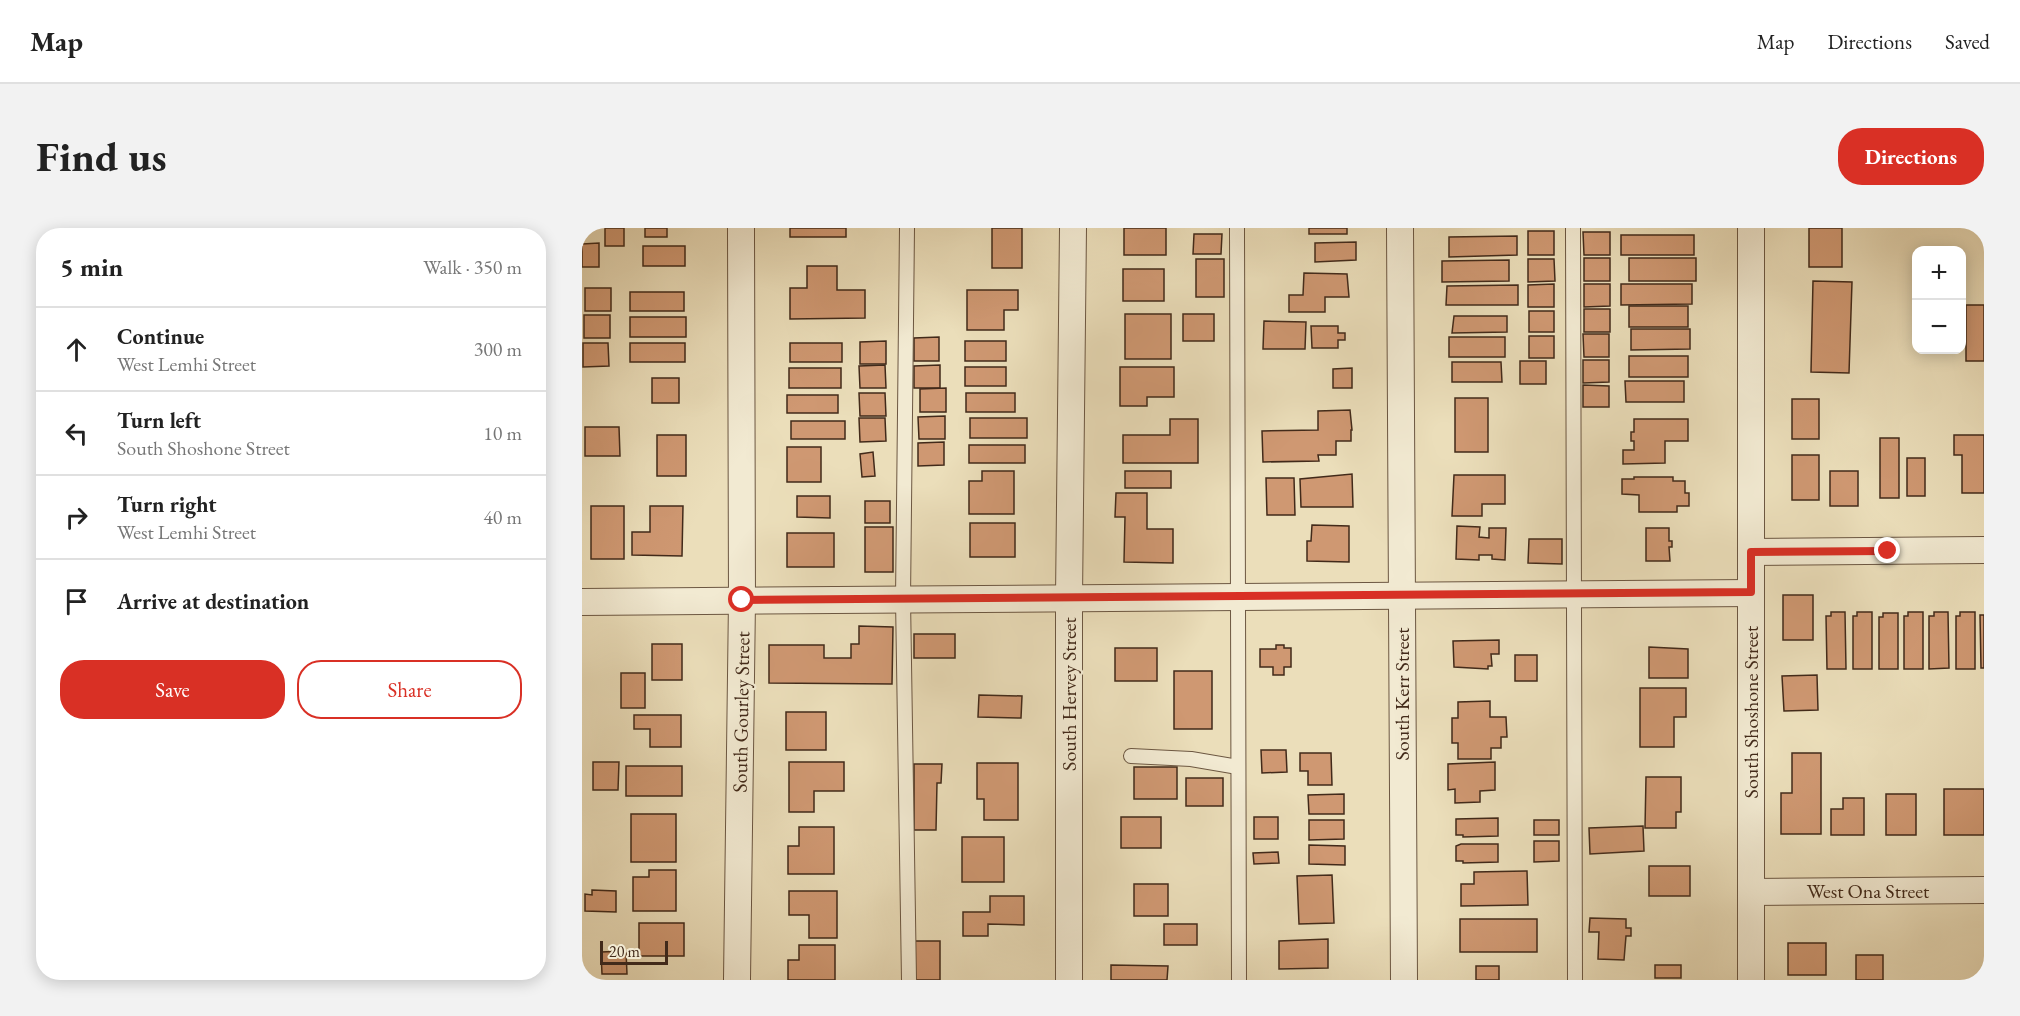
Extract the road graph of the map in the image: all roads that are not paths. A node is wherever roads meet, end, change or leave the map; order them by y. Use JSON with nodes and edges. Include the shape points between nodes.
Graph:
{"nodes":[{"id":1,"x":741,"y":228,"type":"edge"},
{"id":2,"x":907,"y":228,"type":"edge"},
{"id":3,"x":1073,"y":228,"type":"edge"},
{"id":4,"x":1237,"y":228,"type":"edge"},
{"id":5,"x":1400,"y":228,"type":"edge"},
{"id":6,"x":1573,"y":228,"type":"edge"},
{"id":7,"x":1751,"y":228,"type":"edge"},
{"id":8,"x":1984,"y":550,"type":"edge"},
{"id":9,"x":1751,"y":552,"type":"junction"},
{"id":10,"x":1751,"y":592,"type":"junction"},
{"id":11,"x":1574,"y":594,"type":"junction"},
{"id":12,"x":1401,"y":595,"type":"junction"},
{"id":13,"x":1238,"y":596,"type":"junction"},
{"id":14,"x":1069,"y":598,"type":"junction"},
{"id":15,"x":903,"y":599,"type":"junction"},
{"id":16,"x":742,"y":600,"type":"junction"},
{"id":17,"x":582,"y":602,"type":"edge"},
{"id":18,"x":1131,"y":756,"type":"dead end"},
{"id":19,"x":1238,"y":768,"type":"junction"},
{"id":20,"x":1984,"y":890,"type":"edge"},
{"id":21,"x":1751,"y":892,"type":"junction"},
{"id":22,"x":738,"y":980,"type":"edge"},
{"id":23,"x":909,"y":980,"type":"edge"},
{"id":24,"x":1069,"y":980,"type":"edge"},
{"id":25,"x":1239,"y":980,"type":"edge"},
{"id":26,"x":1404,"y":980,"type":"edge"},
{"id":27,"x":1575,"y":980,"type":"edge"},
{"id":28,"x":1751,"y":980,"type":"edge"}],
"edges":[{"from":1,"to":16,"type":"street","name":"South Gourley Street"},
{"from":2,"to":15,"type":"lane"},
{"from":3,"to":14,"type":"street","name":"South Hervey Street"},
{"from":4,"to":13,"type":"lane"},
{"from":5,"to":12,"type":"street","name":"South Kerr Street"},
{"from":6,"to":11,"type":"lane"},
{"from":7,"to":9,"type":"street","name":"South Shoshone Street"},
{"from":8,"to":9,"type":"street"},
{"from":9,"to":10,"type":"street","name":"South Shoshone Street"},
{"from":10,"to":11,"type":"street"},
{"from":10,"to":21,"type":"street","name":"South Shoshone Street"},
{"from":11,"to":12,"type":"street"},
{"from":11,"to":27,"type":"lane"},
{"from":12,"to":13,"type":"street"},
{"from":12,"to":26,"type":"street","name":"South Kerr Street"},
{"from":13,"to":14,"type":"street"},
{"from":13,"to":19,"type":"lane"},
{"from":14,"to":15,"type":"street"},
{"from":14,"to":24,"type":"street","name":"South Hervey Street"},
{"from":15,"to":16,"type":"street"},
{"from":15,"to":23,"type":"lane"},
{"from":16,"to":17,"type":"street"},
{"from":16,"to":22,"type":"street","name":"South Gourley Street"},
{"from":18,"to":19,"type":"lane","via":[[1191,759]]},
{"from":19,"to":25,"type":"lane"},
{"from":20,"to":21,"type":"street","name":"West Ona Street"},
{"from":21,"to":28,"type":"street","name":"South Shoshone Street"}]}
